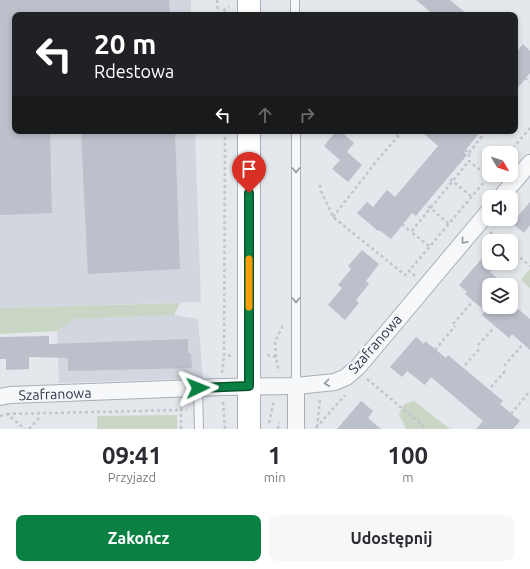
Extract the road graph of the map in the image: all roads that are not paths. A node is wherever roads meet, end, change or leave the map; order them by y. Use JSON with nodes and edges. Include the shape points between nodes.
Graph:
{"nodes":[{"id":1,"x":249,"y":0,"type":"edge"},
{"id":2,"x":295,"y":0,"type":"edge"},
{"id":3,"x":249,"y":12,"type":"edge"},
{"id":4,"x":295,"y":12,"type":"edge"},
{"id":5,"x":249,"y":134,"type":"edge"},
{"id":6,"x":296,"y":134,"type":"edge"},
{"id":7,"x":530,"y":163,"type":"edge"},
{"id":8,"x":507,"y":190,"type":"edge"},
{"id":9,"x":482,"y":219,"type":"edge"},
{"id":10,"x":249,"y":386,"type":"junction"},
{"id":11,"x":296,"y":386,"type":"junction"},
{"id":12,"x":198,"y":388,"type":"junction"},
{"id":13,"x":0,"y":397,"type":"edge"},
{"id":14,"x":199,"y":429,"type":"edge"},
{"id":15,"x":249,"y":429,"type":"edge"},
{"id":16,"x":296,"y":429,"type":"edge"}],
"edges":[{"from":1,"to":3,"type":"street"},
{"from":2,"to":4,"type":"lane"},
{"from":5,"to":10,"type":"street"},
{"from":6,"to":11,"type":"lane","one_way":true},
{"from":7,"to":8,"type":"street"},
{"from":9,"to":11,"type":"street","name":"Szafranowa","one_way":true,"via":[[346,377],[336,382]]},
{"from":10,"to":11,"type":"street","name":"Szafranowa"},
{"from":10,"to":12,"type":"street","name":"Szafranowa"},
{"from":10,"to":15,"type":"street"},
{"from":11,"to":16,"type":"street"},
{"from":12,"to":13,"type":"street","name":"Szafranowa"},
{"from":12,"to":14,"type":"lane"}]}
